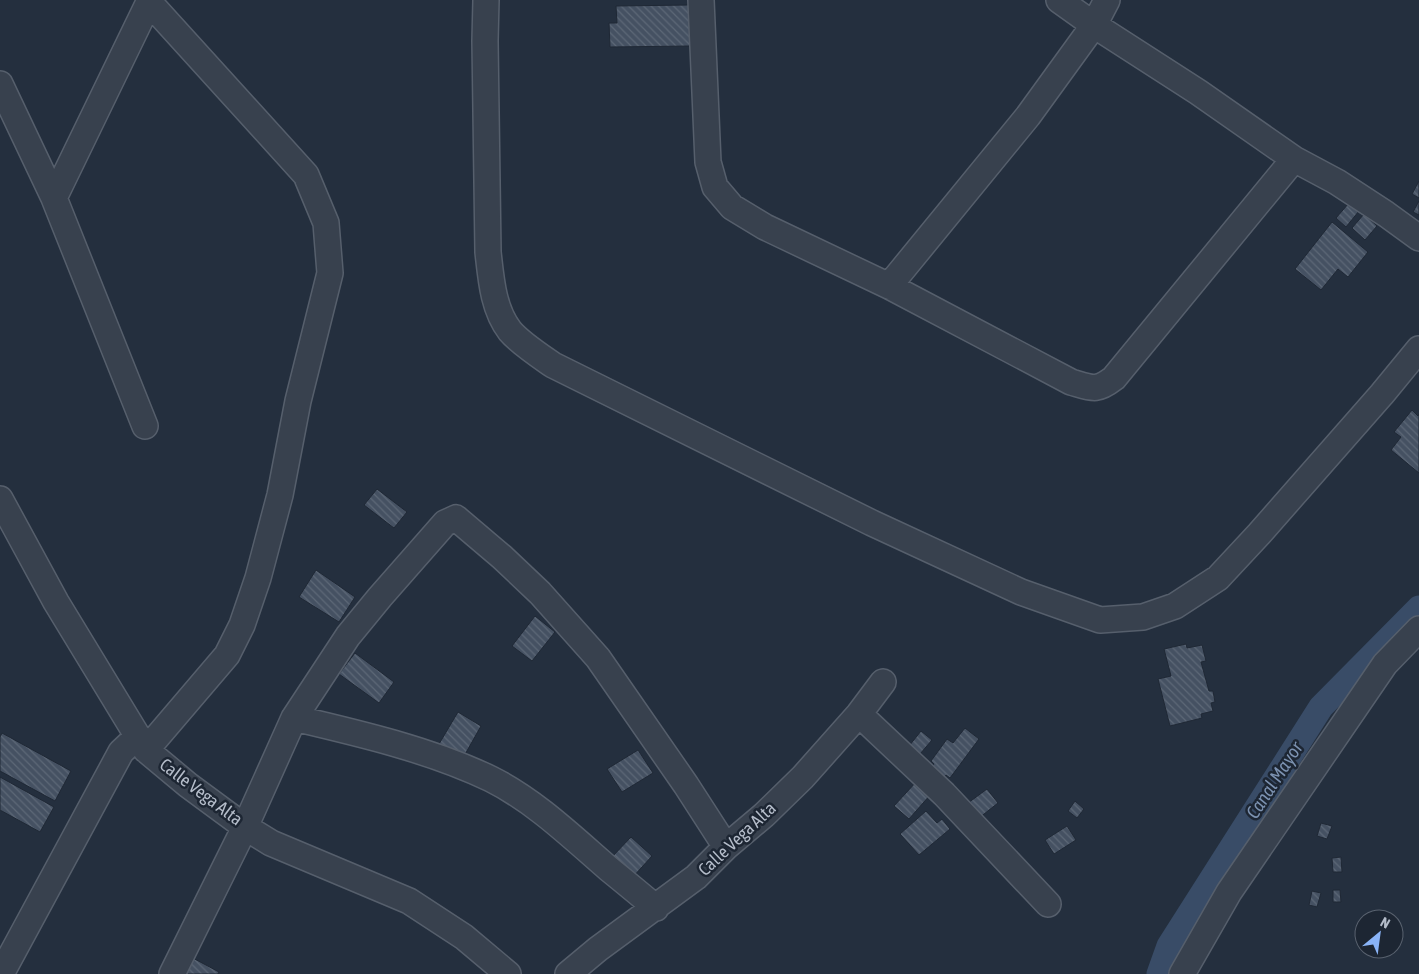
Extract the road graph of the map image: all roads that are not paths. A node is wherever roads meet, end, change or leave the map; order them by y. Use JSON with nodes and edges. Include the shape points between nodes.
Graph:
{"nodes":[{"id":1,"x":486,"y":0,"type":"edge"},
{"id":2,"x":701,"y":0,"type":"edge"},
{"id":3,"x":1059,"y":0,"type":"edge"},
{"id":4,"x":1107,"y":0,"type":"edge"},
{"id":5,"x":150,"y":1,"type":"edge"},
{"id":6,"x":1094,"y":25,"type":"junction"},
{"id":7,"x":0,"y":84,"type":"edge"},
{"id":8,"x":1294,"y":159,"type":"junction"},
{"id":9,"x":54,"y":198,"type":"junction"},
{"id":10,"x":1419,"y":238,"type":"edge"},
{"id":11,"x":889,"y":286,"type":"junction"},
{"id":12,"x":1419,"y":349,"type":"edge"},
{"id":13,"x":145,"y":426,"type":"dead end"},
{"id":14,"x":0,"y":499,"type":"edge"},
{"id":15,"x":1419,"y":629,"type":"edge"},
{"id":16,"x":883,"y":682,"type":"dead end"},
{"id":17,"x":859,"y":714,"type":"junction"},
{"id":18,"x":294,"y":718,"type":"junction"},
{"id":19,"x":142,"y":743,"type":"junction"},
{"id":20,"x":245,"y":827,"type":"junction"},
{"id":21,"x":726,"y":847,"type":"junction"},
{"id":22,"x":1048,"y":904,"type":"dead end"},
{"id":23,"x":656,"y":908,"type":"junction"},
{"id":24,"x":1,"y":974,"type":"edge"},
{"id":25,"x":172,"y":974,"type":"edge"},
{"id":26,"x":508,"y":974,"type":"edge"},
{"id":27,"x":568,"y":974,"type":"edge"},
{"id":28,"x":1182,"y":974,"type":"edge"}],
"edges":[{"from":1,"to":12,"type":"street","via":[[488,252],[498,308],[510,331],[553,365],[872,523],[1021,592],[1100,620],[1143,617],[1175,606],[1218,578]]},
{"from":2,"to":11,"type":"street","via":[[708,162],[715,187],[732,207],[765,227]]},
{"from":3,"to":6,"type":"street"},
{"from":4,"to":6,"type":"street"},
{"from":5,"to":9,"type":"street"},
{"from":5,"to":19,"type":"street","via":[[306,175],[326,223],[330,274],[298,402],[280,495],[242,625],[227,655]]},
{"from":6,"to":8,"type":"street"},
{"from":6,"to":11,"type":"street","via":[[1028,116]]},
{"from":7,"to":9,"type":"street"},
{"from":8,"to":10,"type":"street","via":[[1337,182]]},
{"from":8,"to":11,"type":"street","via":[[1114,378],[1104,386],[1091,388],[1071,382]]},
{"from":9,"to":13,"type":"street"},
{"from":14,"to":19,"type":"street","name":"Calle Vega Alta","via":[[56,602]]},
{"from":15,"to":28,"type":"street","via":[[1385,664],[1234,884]]},
{"from":16,"to":17,"type":"street","name":"Calle Vega Alta"},
{"from":17,"to":21,"type":"street","name":"Calle Vega Alta","via":[[803,777]]},
{"from":17,"to":22,"type":"street","via":[[944,794]]},
{"from":18,"to":20,"type":"street"},
{"from":18,"to":21,"type":"street","via":[[348,636],[445,523],[456,518],[540,594],[598,658]]},
{"from":18,"to":23,"type":"street","via":[[410,749],[491,780],[534,806]]},
{"from":19,"to":20,"type":"street","name":"Calle Vega Alta","via":[[188,785]]},
{"from":19,"to":24,"type":"street","via":[[121,752]]},
{"from":20,"to":25,"type":"street"},
{"from":20,"to":26,"type":"street","name":"Calle Vega Alta","via":[[271,843],[409,901],[464,937]]},
{"from":21,"to":23,"type":"street","name":"Calle Vega Alta","via":[[696,877]]},
{"from":23,"to":27,"type":"street","name":"Calle Vega Alta"}]}
